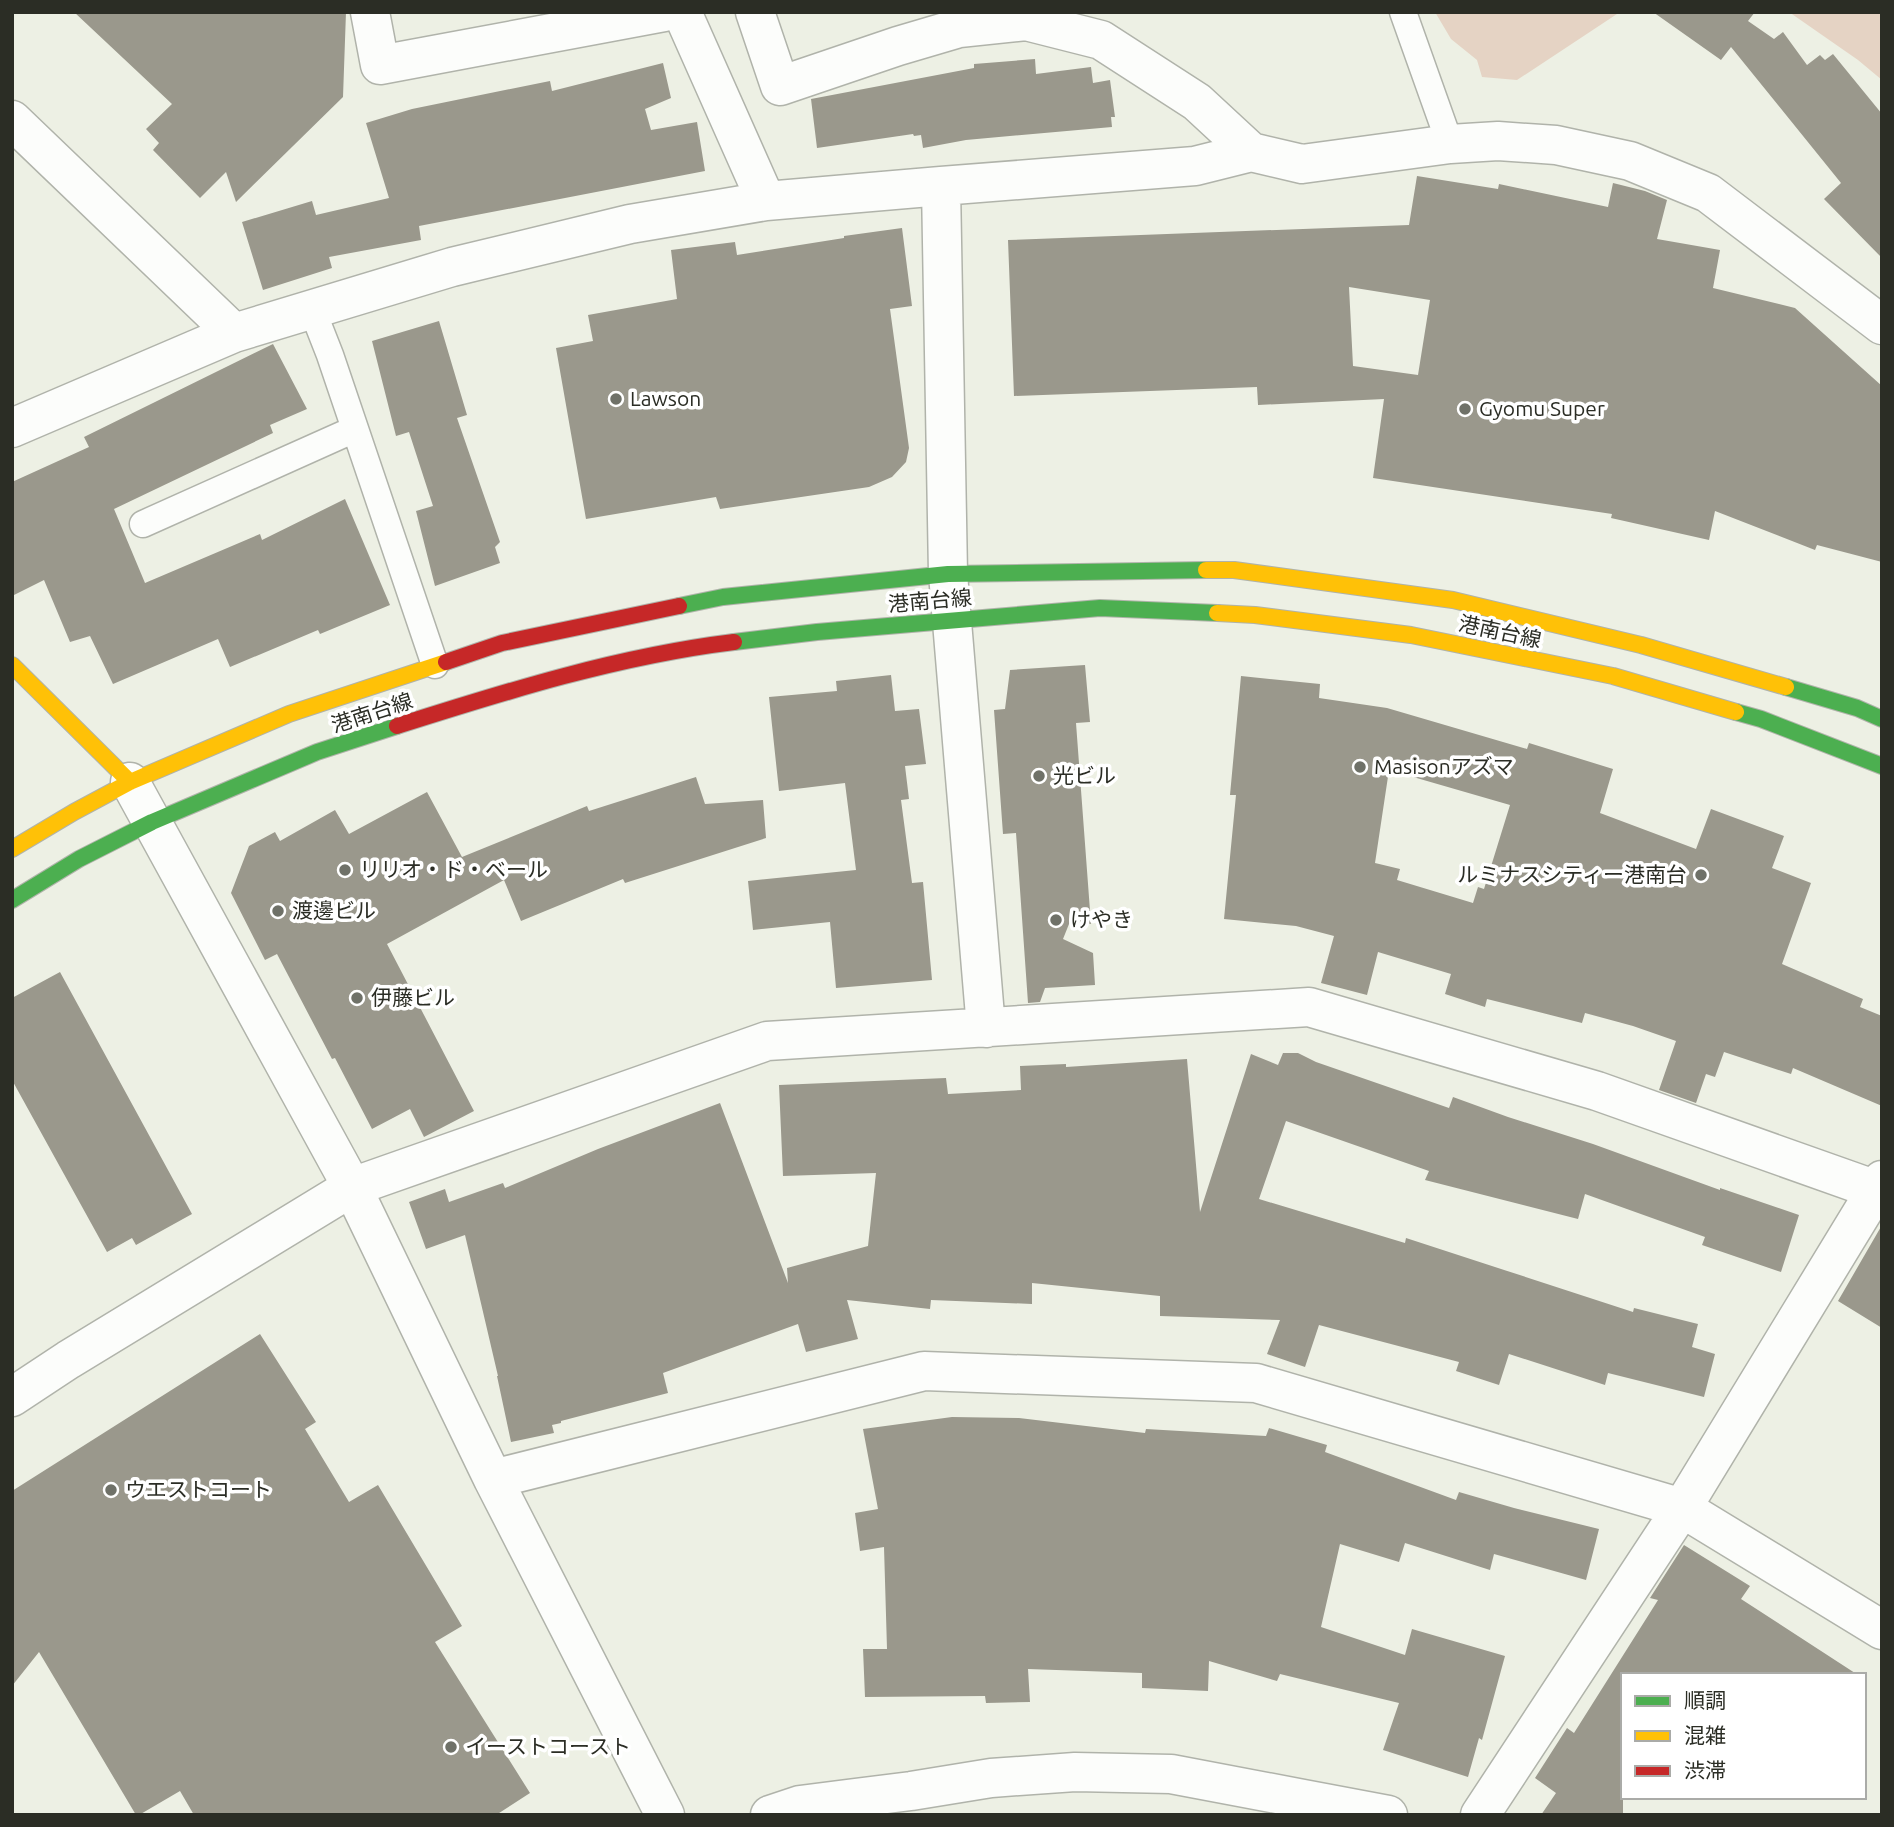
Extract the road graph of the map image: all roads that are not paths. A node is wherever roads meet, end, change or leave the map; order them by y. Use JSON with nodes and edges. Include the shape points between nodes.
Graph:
{"nodes":[{"id":1,"x":370,"y":12,"type":"edge"},
{"id":2,"x":664,"y":12,"type":"edge"},
{"id":3,"x":682,"y":12,"type":"edge"},
{"id":4,"x":755,"y":12,"type":"edge"},
{"id":5,"x":1404,"y":12,"type":"edge"},
{"id":6,"x":937,"y":23,"type":"edge"},
{"id":7,"x":12,"y":120,"type":"edge"},
{"id":8,"x":1450,"y":144,"type":"junction"},
{"id":9,"x":1251,"y":152,"type":"junction"},
{"id":10,"x":941,"y":186,"type":"junction"},
{"id":11,"x":766,"y":201,"type":"junction"},
{"id":12,"x":312,"y":309,"type":"junction"},
{"id":13,"x":1882,"y":326,"type":"edge"},
{"id":14,"x":234,"y":333,"type":"junction"},
{"id":15,"x":12,"y":428,"type":"edge"},
{"id":16,"x":355,"y":429,"type":"junction"},
{"id":17,"x":143,"y":524,"type":"dead end"},
{"id":18,"x":948,"y":574,"type":"junction"},
{"id":19,"x":951,"y":620,"type":"junction"},
{"id":20,"x":12,"y":665,"type":"edge"},
{"id":21,"x":435,"y":665,"type":"junction"},
{"id":22,"x":1882,"y":719,"type":"edge"},
{"id":23,"x":1882,"y":766,"type":"edge"},
{"id":24,"x":130,"y":782,"type":"junction"},
{"id":25,"x":152,"y":822,"type":"junction"},
{"id":26,"x":12,"y":849,"type":"edge"},
{"id":27,"x":12,"y":900,"type":"edge"},
{"id":28,"x":986,"y":1028,"type":"junction"},
{"id":29,"x":352,"y":1187,"type":"junction"},
{"id":30,"x":1880,"y":1187,"type":"edge"},
{"id":31,"x":12,"y":1397,"type":"edge"},
{"id":32,"x":494,"y":1479,"type":"junction"},
{"id":33,"x":1682,"y":1508,"type":"junction"},
{"id":34,"x":1882,"y":1630,"type":"edge"},
{"id":35,"x":665,"y":1815,"type":"edge"},
{"id":36,"x":770,"y":1815,"type":"edge"},
{"id":37,"x":1388,"y":1815,"type":"edge"},
{"id":38,"x":1479,"y":1815,"type":"edge"}],
"edges":[{"from":1,"to":2,"type":"street","via":[[380,65]]},
{"from":3,"to":11,"type":"street"},
{"from":4,"to":6,"type":"street","via":[[780,86],[898,46]]},
{"from":5,"to":8,"type":"lane"},
{"from":6,"to":9,"type":"street","via":[[959,29],[1026,21],[1101,40],[1196,102]]},
{"from":7,"to":14,"type":"street"},
{"from":8,"to":9,"type":"street","via":[[1303,164]]},
{"from":8,"to":13,"type":"street","via":[[1556,145],[1630,161],[1708,193]]},
{"from":9,"to":10,"type":"street","via":[[1195,166]]},
{"from":10,"to":11,"type":"street"},
{"from":10,"to":18,"type":"street"},
{"from":11,"to":12,"type":"street","via":[[630,224],[452,267]]},
{"from":12,"to":14,"type":"street"},
{"from":12,"to":16,"type":"lane"},
{"from":14,"to":15,"type":"street"},
{"from":16,"to":17,"type":"lane"},
{"from":16,"to":21,"type":"lane"},
{"from":18,"to":19,"type":"street"},
{"from":18,"to":21,"type":"street","via":[[723,597],[502,643]]},
{"from":18,"to":22,"type":"street","via":[[1234,570],[1453,600],[1641,645]]},
{"from":19,"to":23,"type":"street","name":"港南台線","via":[[1100,608],[1255,615],[1411,635],[1613,677],[1760,719]]},
{"from":19,"to":25,"type":"street","name":"港南台線","via":[[692,647],[564,676],[317,752]]},
{"from":19,"to":28,"type":"street"},
{"from":20,"to":24,"type":"street"},
{"from":21,"to":24,"type":"street","via":[[289,713]]},
{"from":24,"to":25,"type":"street"},
{"from":24,"to":26,"type":"street"},
{"from":25,"to":27,"type":"street","name":"港南台線"},
{"from":25,"to":29,"type":"street"},
{"from":28,"to":29,"type":"street","via":[[767,1041]]},
{"from":28,"to":30,"type":"street","via":[[1309,1007],[1597,1091]]},
{"from":29,"to":31,"type":"street"},
{"from":29,"to":32,"type":"street"},
{"from":30,"to":33,"type":"street"},
{"from":32,"to":33,"type":"street","via":[[924,1371],[1256,1383]]},
{"from":32,"to":35,"type":"street"},
{"from":33,"to":34,"type":"street"},
{"from":33,"to":38,"type":"street"},
{"from":36,"to":37,"type":"street","via":[[800,1805],[990,1778],[1075,1772],[1171,1774]]}]}
